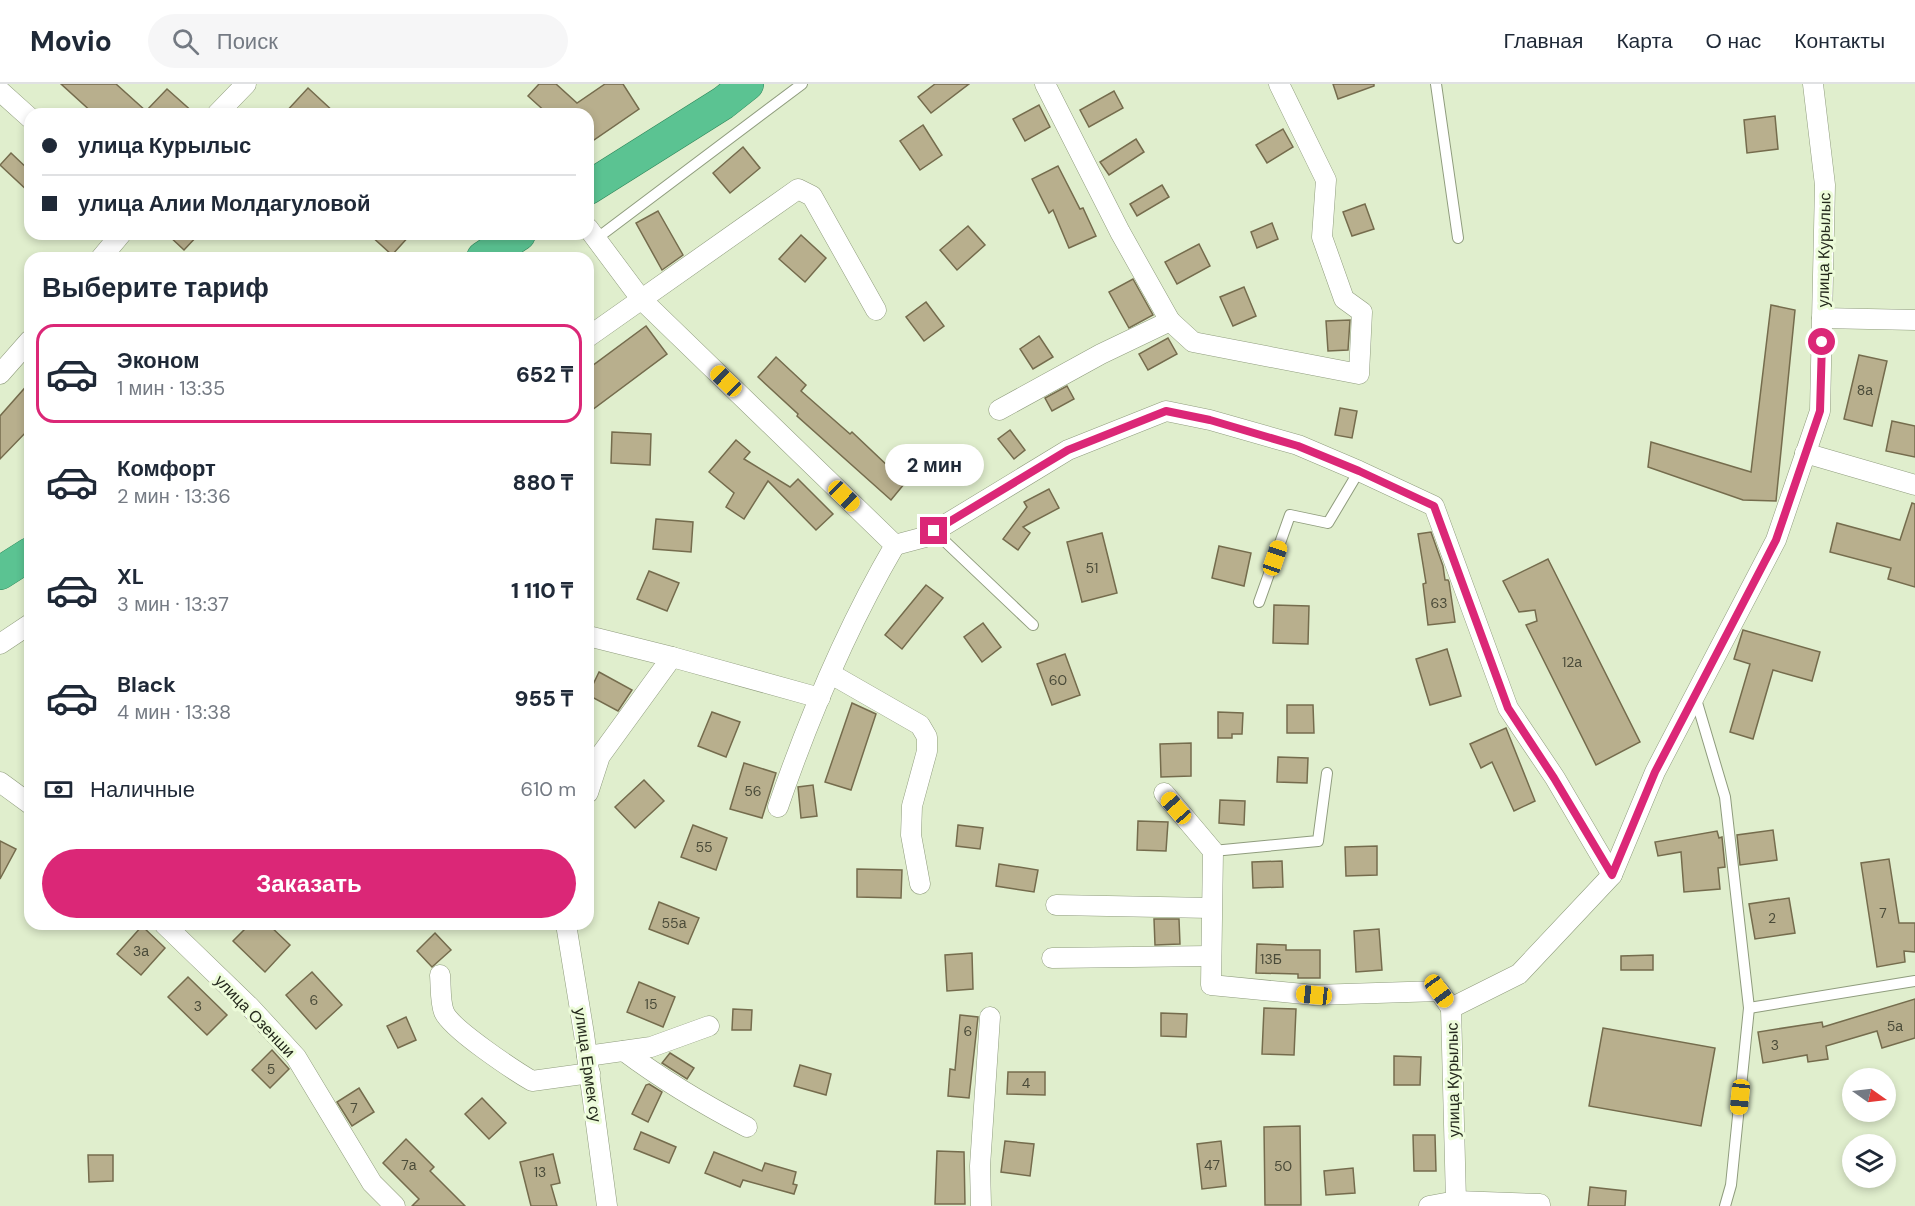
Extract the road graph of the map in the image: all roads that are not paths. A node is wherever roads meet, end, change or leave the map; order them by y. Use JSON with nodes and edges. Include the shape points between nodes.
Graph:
{"nodes":[{"id":1,"x":246,"y":84,"type":"edge"},
{"id":2,"x":747,"y":84,"type":"edge"},
{"id":3,"x":802,"y":84,"type":"edge"},
{"id":4,"x":1045,"y":84,"type":"edge"},
{"id":5,"x":1279,"y":84,"type":"edge"},
{"id":6,"x":1436,"y":84,"type":"edge"},
{"id":7,"x":1812,"y":84,"type":"edge"},
{"id":8,"x":0,"y":91,"type":"edge"},
{"id":9,"x":224,"y":108,"type":"edge"},
{"id":10,"x":24,"y":113,"type":"edge"},
{"id":11,"x":594,"y":184,"type":"edge"},
{"id":12,"x":594,"y":232,"type":"edge"},
{"id":13,"x":594,"y":236,"type":"edge"},
{"id":14,"x":1458,"y":238,"type":"dead end"},
{"id":15,"x":117,"y":240,"type":"edge"},
{"id":16,"x":510,"y":240,"type":"edge"},
{"id":17,"x":106,"y":252,"type":"edge"},
{"id":18,"x":492,"y":252,"type":"edge"},
{"id":19,"x":641,"y":299,"type":"junction"},
{"id":20,"x":876,"y":310,"type":"dead end"},
{"id":21,"x":1822,"y":318,"type":"junction"},
{"id":22,"x":1915,"y":320,"type":"edge"},
{"id":23,"x":1170,"y":321,"type":"junction"},
{"id":24,"x":594,"y":333,"type":"edge"},
{"id":25,"x":24,"y":347,"type":"edge"},
{"id":26,"x":0,"y":374,"type":"edge"},
{"id":27,"x":999,"y":410,"type":"dead end"},
{"id":28,"x":1805,"y":453,"type":"junction"},
{"id":29,"x":1359,"y":471,"type":"junction"},
{"id":30,"x":1915,"y":485,"type":"edge"},
{"id":31,"x":934,"y":531,"type":"junction"},
{"id":32,"x":895,"y":545,"type":"junction"},
{"id":33,"x":24,"y":558,"type":"edge"},
{"id":34,"x":0,"y":573,"type":"edge"},
{"id":35,"x":1259,"y":602,"type":"dead end"},
{"id":36,"x":1033,"y":625,"type":"dead end"},
{"id":37,"x":24,"y":628,"type":"edge"},
{"id":38,"x":594,"y":638,"type":"edge"},
{"id":39,"x":0,"y":644,"type":"edge"},
{"id":40,"x":672,"y":657,"type":"junction"},
{"id":41,"x":831,"y":675,"type":"junction"},
{"id":42,"x":1695,"y":695,"type":"junction"},
{"id":43,"x":820,"y":698,"type":"junction"},
{"id":44,"x":1327,"y":772,"type":"dead end"},
{"id":45,"x":594,"y":774,"type":"edge"},
{"id":46,"x":0,"y":782,"type":"edge"},
{"id":47,"x":1164,"y":794,"type":"dead end"},
{"id":48,"x":24,"y":800,"type":"edge"},
{"id":49,"x":778,"y":807,"type":"dead end"},
{"id":50,"x":1213,"y":851,"type":"junction"},
{"id":51,"x":1612,"y":875,"type":"junction"},
{"id":52,"x":920,"y":884,"type":"dead end"},
{"id":53,"x":1056,"y":905,"type":"dead end"},
{"id":54,"x":1211,"y":908,"type":"junction"},
{"id":55,"x":170,"y":930,"type":"edge"},
{"id":56,"x":568,"y":930,"type":"edge"},
{"id":57,"x":1211,"y":956,"type":"junction"},
{"id":58,"x":1052,"y":958,"type":"dead end"},
{"id":59,"x":440,"y":975,"type":"dead end"},
{"id":60,"x":1915,"y":981,"type":"edge"},
{"id":61,"x":1451,"y":1008,"type":"junction"},
{"id":62,"x":1749,"y":1008,"type":"junction"},
{"id":63,"x":990,"y":1017,"type":"dead end"},
{"id":64,"x":708,"y":1026,"type":"dead end"},
{"id":65,"x":624,"y":1051,"type":"junction"},
{"id":66,"x":589,"y":1065,"type":"junction"},
{"id":67,"x":747,"y":1127,"type":"dead end"},
{"id":68,"x":1456,"y":1201,"type":"junction"},
{"id":69,"x":610,"y":1204,"type":"edge"},
{"id":70,"x":395,"y":1206,"type":"edge"},
{"id":71,"x":981,"y":1206,"type":"edge"},
{"id":72,"x":1429,"y":1206,"type":"edge"},
{"id":73,"x":1540,"y":1206,"type":"edge"},
{"id":74,"x":1725,"y":1206,"type":"edge"}],
"edges":[{"from":1,"to":9,"type":"street"},
{"from":2,"to":11,"type":"highway"},
{"from":3,"to":12,"type":"lane"},
{"from":4,"to":23,"type":"street"},
{"from":5,"to":23,"type":"street","via":[[1326,180],[1322,237],[1344,298],[1362,312],[1359,374],[1193,342]]},
{"from":6,"to":14,"type":"lane"},
{"from":7,"to":21,"type":"street","name":"улица Курылыс","via":[[1826,185]]},
{"from":8,"to":10,"type":"street"},
{"from":13,"to":19,"type":"street"},
{"from":15,"to":17,"type":"street"},
{"from":16,"to":18,"type":"highway"},
{"from":19,"to":20,"type":"street","via":[[798,189],[812,196]]},
{"from":19,"to":24,"type":"street"},
{"from":19,"to":32,"type":"street"},
{"from":21,"to":22,"type":"street"},
{"from":21,"to":28,"type":"street","name":"улица Курылыс","via":[[1820,411]]},
{"from":23,"to":27,"type":"street"},
{"from":25,"to":26,"type":"street"},
{"from":28,"to":30,"type":"street"},
{"from":28,"to":42,"type":"street","name":"улица Курылыс","via":[[1776,540]]},
{"from":29,"to":31,"type":"street","via":[[1298,446],[1166,411],[1068,450]]},
{"from":29,"to":35,"type":"lane","via":[[1328,523],[1290,515]]},
{"from":29,"to":51,"type":"street","via":[[1434,506],[1508,708]]},
{"from":31,"to":32,"type":"street"},
{"from":31,"to":36,"type":"lane"},
{"from":32,"to":41,"type":"street","via":[[865,596]]},
{"from":33,"to":34,"type":"highway"},
{"from":37,"to":39,"type":"street"},
{"from":38,"to":40,"type":"street"},
{"from":40,"to":43,"type":"street"},
{"from":40,"to":45,"type":"street","via":[[600,756]]},
{"from":41,"to":43,"type":"street"},
{"from":41,"to":52,"type":"street","via":[[920,725],[927,737],[912,806],[911,835]]},
{"from":42,"to":51,"type":"street","name":"улица Курылыс","via":[[1655,772]]},
{"from":42,"to":62,"type":"lane","via":[[1725,797]]},
{"from":43,"to":49,"type":"street"},
{"from":44,"to":50,"type":"lane","via":[[1318,841]]},
{"from":46,"to":48,"type":"street"},
{"from":47,"to":50,"type":"street"},
{"from":50,"to":54,"type":"street"},
{"from":51,"to":61,"type":"street","name":"улица Курылыс","via":[[1520,974]]},
{"from":53,"to":54,"type":"street"},
{"from":54,"to":57,"type":"street"},
{"from":55,"to":70,"type":"street","name":"улица Озенши","via":[[296,1057],[372,1183]]},
{"from":56,"to":66,"type":"street","name":"улица Ермек су"},
{"from":57,"to":58,"type":"street"},
{"from":57,"to":61,"type":"street","via":[[1211,985],[1314,995],[1439,991]]},
{"from":59,"to":66,"type":"street","via":[[445,1014],[466,1035],[532,1082]]},
{"from":60,"to":62,"type":"lane"},
{"from":61,"to":68,"type":"street","name":"улица Курылыс"},
{"from":62,"to":74,"type":"lane","via":[[1731,1185]]},
{"from":63,"to":71,"type":"street"},
{"from":64,"to":65,"type":"street","via":[[651,1047]]},
{"from":65,"to":66,"type":"street"},
{"from":65,"to":67,"type":"street","via":[[669,1084]]},
{"from":66,"to":69,"type":"street","name":"улица Ермек су"},
{"from":68,"to":72,"type":"street"},
{"from":68,"to":73,"type":"street"}]}
